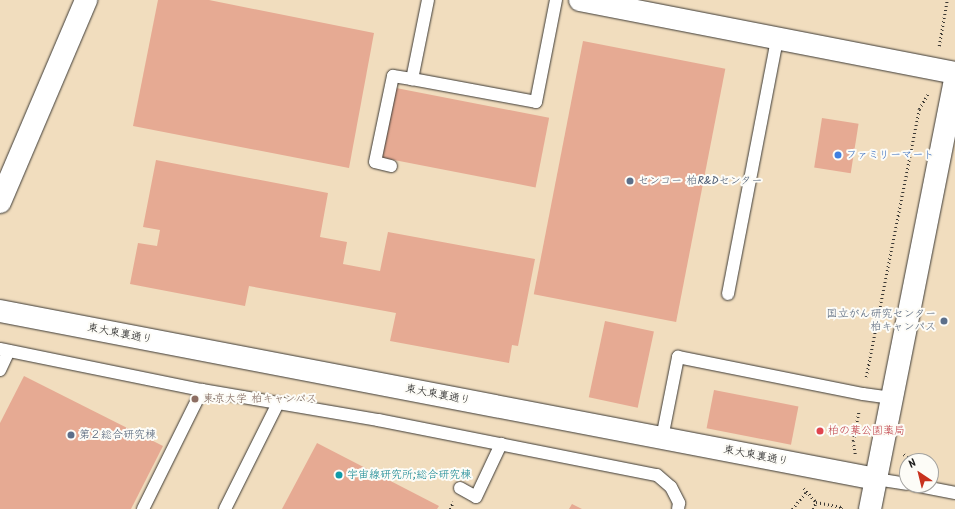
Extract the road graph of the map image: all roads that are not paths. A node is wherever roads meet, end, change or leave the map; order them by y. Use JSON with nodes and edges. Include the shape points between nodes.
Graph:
{"nodes":[{"id":1,"x":86,"y":0,"type":"edge"},
{"id":2,"x":428,"y":0,"type":"edge"},
{"id":3,"x":556,"y":0,"type":"edge"},
{"id":4,"x":580,"y":0,"type":"edge"},
{"id":5,"x":777,"y":39,"type":"junction"},
{"id":6,"x":955,"y":73,"type":"edge"},
{"id":7,"x":412,"y":79,"type":"junction"},
{"id":8,"x":955,"y":80,"type":"edge"},
{"id":9,"x":391,"y":166,"type":"dead end"},
{"id":10,"x":0,"y":202,"type":"edge"},
{"id":11,"x":728,"y":294,"type":"dead end"},
{"id":12,"x":0,"y":311,"type":"edge"},
{"id":13,"x":4,"y":350,"type":"edge"},
{"id":14,"x":0,"y":370,"type":"edge"},
{"id":15,"x":202,"y":390,"type":"junction"},
{"id":16,"x":892,"y":398,"type":"junction"},
{"id":17,"x":278,"y":403,"type":"junction"},
{"id":18,"x":662,"y":438,"type":"junction"},
{"id":19,"x":501,"y":444,"type":"junction"},
{"id":20,"x":876,"y":479,"type":"junction"},
{"id":21,"x":899,"y":483,"type":"edge"},
{"id":22,"x":460,"y":488,"type":"dead end"},
{"id":23,"x":939,"y":490,"type":"edge"},
{"id":24,"x":955,"y":493,"type":"edge"},
{"id":25,"x":143,"y":509,"type":"edge"},
{"id":26,"x":225,"y":509,"type":"edge"},
{"id":27,"x":678,"y":509,"type":"edge"},
{"id":28,"x":870,"y":509,"type":"edge"}],
"edges":[{"from":1,"to":10,"type":"street"},
{"from":2,"to":7,"type":"lane"},
{"from":3,"to":7,"type":"lane","via":[[536,102]]},
{"from":4,"to":5,"type":"street"},
{"from":5,"to":6,"type":"street"},
{"from":5,"to":11,"type":"lane"},
{"from":7,"to":9,"type":"lane","via":[[393,76],[375,162]]},
{"from":8,"to":16,"type":"street"},
{"from":12,"to":18,"type":"street","name":"東大東裏通り"},
{"from":13,"to":14,"type":"lane"},
{"from":13,"to":15,"type":"lane"},
{"from":15,"to":17,"type":"lane"},
{"from":15,"to":25,"type":"lane"},
{"from":16,"to":18,"type":"lane","via":[[678,357]]},
{"from":16,"to":20,"type":"street"},
{"from":17,"to":19,"type":"lane"},
{"from":17,"to":26,"type":"lane"},
{"from":18,"to":20,"type":"street","name":"東大東裏通り"},
{"from":19,"to":22,"type":"lane","via":[[476,497]]},
{"from":19,"to":27,"type":"lane","via":[[657,475],[671,487],[679,503]]},
{"from":20,"to":21,"type":"lane"},
{"from":20,"to":28,"type":"street"},
{"from":23,"to":24,"type":"lane"}]}
